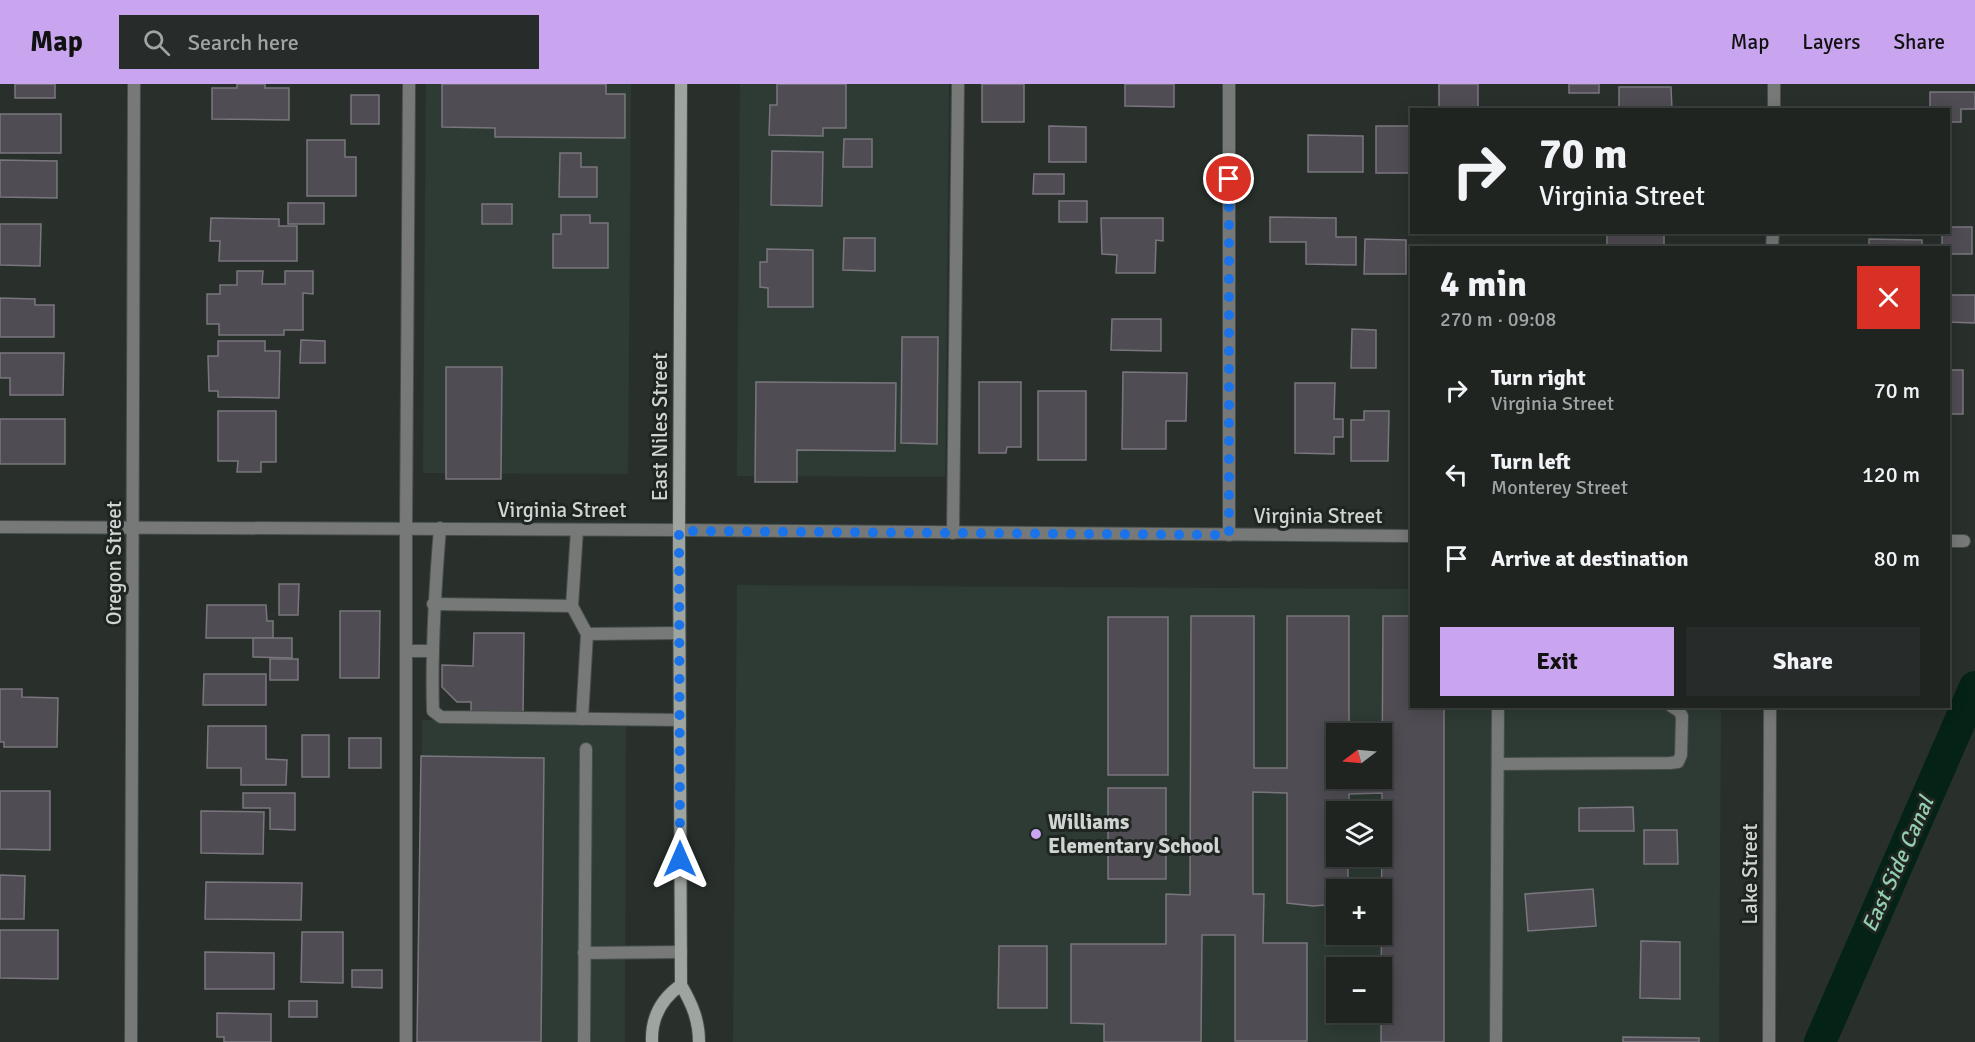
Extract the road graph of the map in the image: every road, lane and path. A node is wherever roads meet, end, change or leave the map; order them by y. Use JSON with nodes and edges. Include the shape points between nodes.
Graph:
{"nodes":[{"id":1,"x":134,"y":84,"type":"edge"},
{"id":2,"x":409,"y":84,"type":"edge"},
{"id":3,"x":681,"y":84,"type":"edge"},
{"id":4,"x":958,"y":84,"type":"edge"},
{"id":5,"x":1229,"y":84,"type":"edge"},
{"id":6,"x":1774,"y":84,"type":"edge"},
{"id":7,"x":1774,"y":108,"type":"edge"},
{"id":8,"x":0,"y":527,"type":"edge"},
{"id":9,"x":134,"y":528,"type":"junction"},
{"id":10,"x":440,"y":528,"type":"junction"},
{"id":11,"x":406,"y":529,"type":"junction"},
{"id":12,"x":577,"y":530,"type":"junction"},
{"id":13,"x":679,"y":531,"type":"junction"},
{"id":14,"x":953,"y":533,"type":"junction"},
{"id":15,"x":1229,"y":535,"type":"junction"},
{"id":16,"x":1410,"y":536,"type":"edge"},
{"id":17,"x":1950,"y":541,"type":"edge"},
{"id":18,"x":1964,"y":541,"type":"dead end"},
{"id":19,"x":434,"y":604,"type":"junction"},
{"id":20,"x":572,"y":606,"type":"junction"},
{"id":21,"x":679,"y":633,"type":"junction"},
{"id":22,"x":587,"y":634,"type":"junction"},
{"id":23,"x":406,"y":651,"type":"junction"},
{"id":24,"x":433,"y":651,"type":"junction"},
{"id":25,"x":1498,"y":708,"type":"edge"},
{"id":26,"x":1674,"y":708,"type":"edge"},
{"id":27,"x":1770,"y":708,"type":"edge"},
{"id":28,"x":582,"y":719,"type":"junction"},
{"id":29,"x":680,"y":720,"type":"junction"},
{"id":30,"x":586,"y":749,"type":"dead end"},
{"id":31,"x":1498,"y":764,"type":"junction"},
{"id":32,"x":681,"y":952,"type":"junction"},
{"id":33,"x":584,"y":953,"type":"junction"},
{"id":34,"x":681,"y":986,"type":"junction"},
{"id":35,"x":131,"y":1042,"type":"edge"},
{"id":36,"x":406,"y":1042,"type":"edge"},
{"id":37,"x":584,"y":1042,"type":"edge"},
{"id":38,"x":652,"y":1042,"type":"edge"},
{"id":39,"x":699,"y":1042,"type":"edge"},
{"id":40,"x":1496,"y":1042,"type":"edge"},
{"id":41,"x":1769,"y":1042,"type":"edge"}],
"edges":[{"from":1,"to":9,"type":"street","name":"Oregon Street"},
{"from":2,"to":11,"type":"street"},
{"from":3,"to":13,"type":"main road","name":"East Niles Street"},
{"from":4,"to":14,"type":"street"},
{"from":5,"to":15,"type":"street"},
{"from":6,"to":7,"type":"street"},
{"from":8,"to":9,"type":"street","name":"Virginia Street"},
{"from":9,"to":11,"type":"street","name":"Virginia Street"},
{"from":9,"to":35,"type":"street","name":"Oregon Street"},
{"from":10,"to":11,"type":"street","name":"Virginia Street"},
{"from":10,"to":12,"type":"street","name":"Virginia Street"},
{"from":10,"to":19,"type":"street"},
{"from":11,"to":23,"type":"street"},
{"from":12,"to":13,"type":"street","name":"Virginia Street"},
{"from":12,"to":20,"type":"street"},
{"from":13,"to":14,"type":"street","name":"Virginia Street"},
{"from":13,"to":21,"type":"main road","name":"East Niles Street"},
{"from":14,"to":15,"type":"street","name":"Virginia Street"},
{"from":15,"to":16,"type":"street","name":"Virginia Street"},
{"from":17,"to":18,"type":"street"},
{"from":19,"to":20,"type":"street"},
{"from":19,"to":24,"type":"street"},
{"from":20,"to":22,"type":"street"},
{"from":21,"to":22,"type":"street"},
{"from":21,"to":29,"type":"main road","name":"East Niles Street"},
{"from":22,"to":28,"type":"street"},
{"from":23,"to":24,"type":"street"},
{"from":23,"to":36,"type":"street"},
{"from":24,"to":28,"type":"street","via":[[433,711],[441,717]]},
{"from":25,"to":31,"type":"street"},
{"from":26,"to":31,"type":"street","via":[[1682,716],[1678,762]]},
{"from":27,"to":41,"type":"street","name":"Lake Street"},
{"from":28,"to":29,"type":"street"},
{"from":29,"to":32,"type":"main road","name":"East Niles Street"},
{"from":30,"to":33,"type":"street"},
{"from":31,"to":40,"type":"street"},
{"from":32,"to":33,"type":"street"},
{"from":32,"to":34,"type":"main road","name":"East Niles Street"},
{"from":33,"to":37,"type":"street"},
{"from":34,"to":38,"type":"main road","via":[[658,1007]]},
{"from":34,"to":39,"type":"main road","name":"East Niles Street","via":[[694,1008]]}]}
